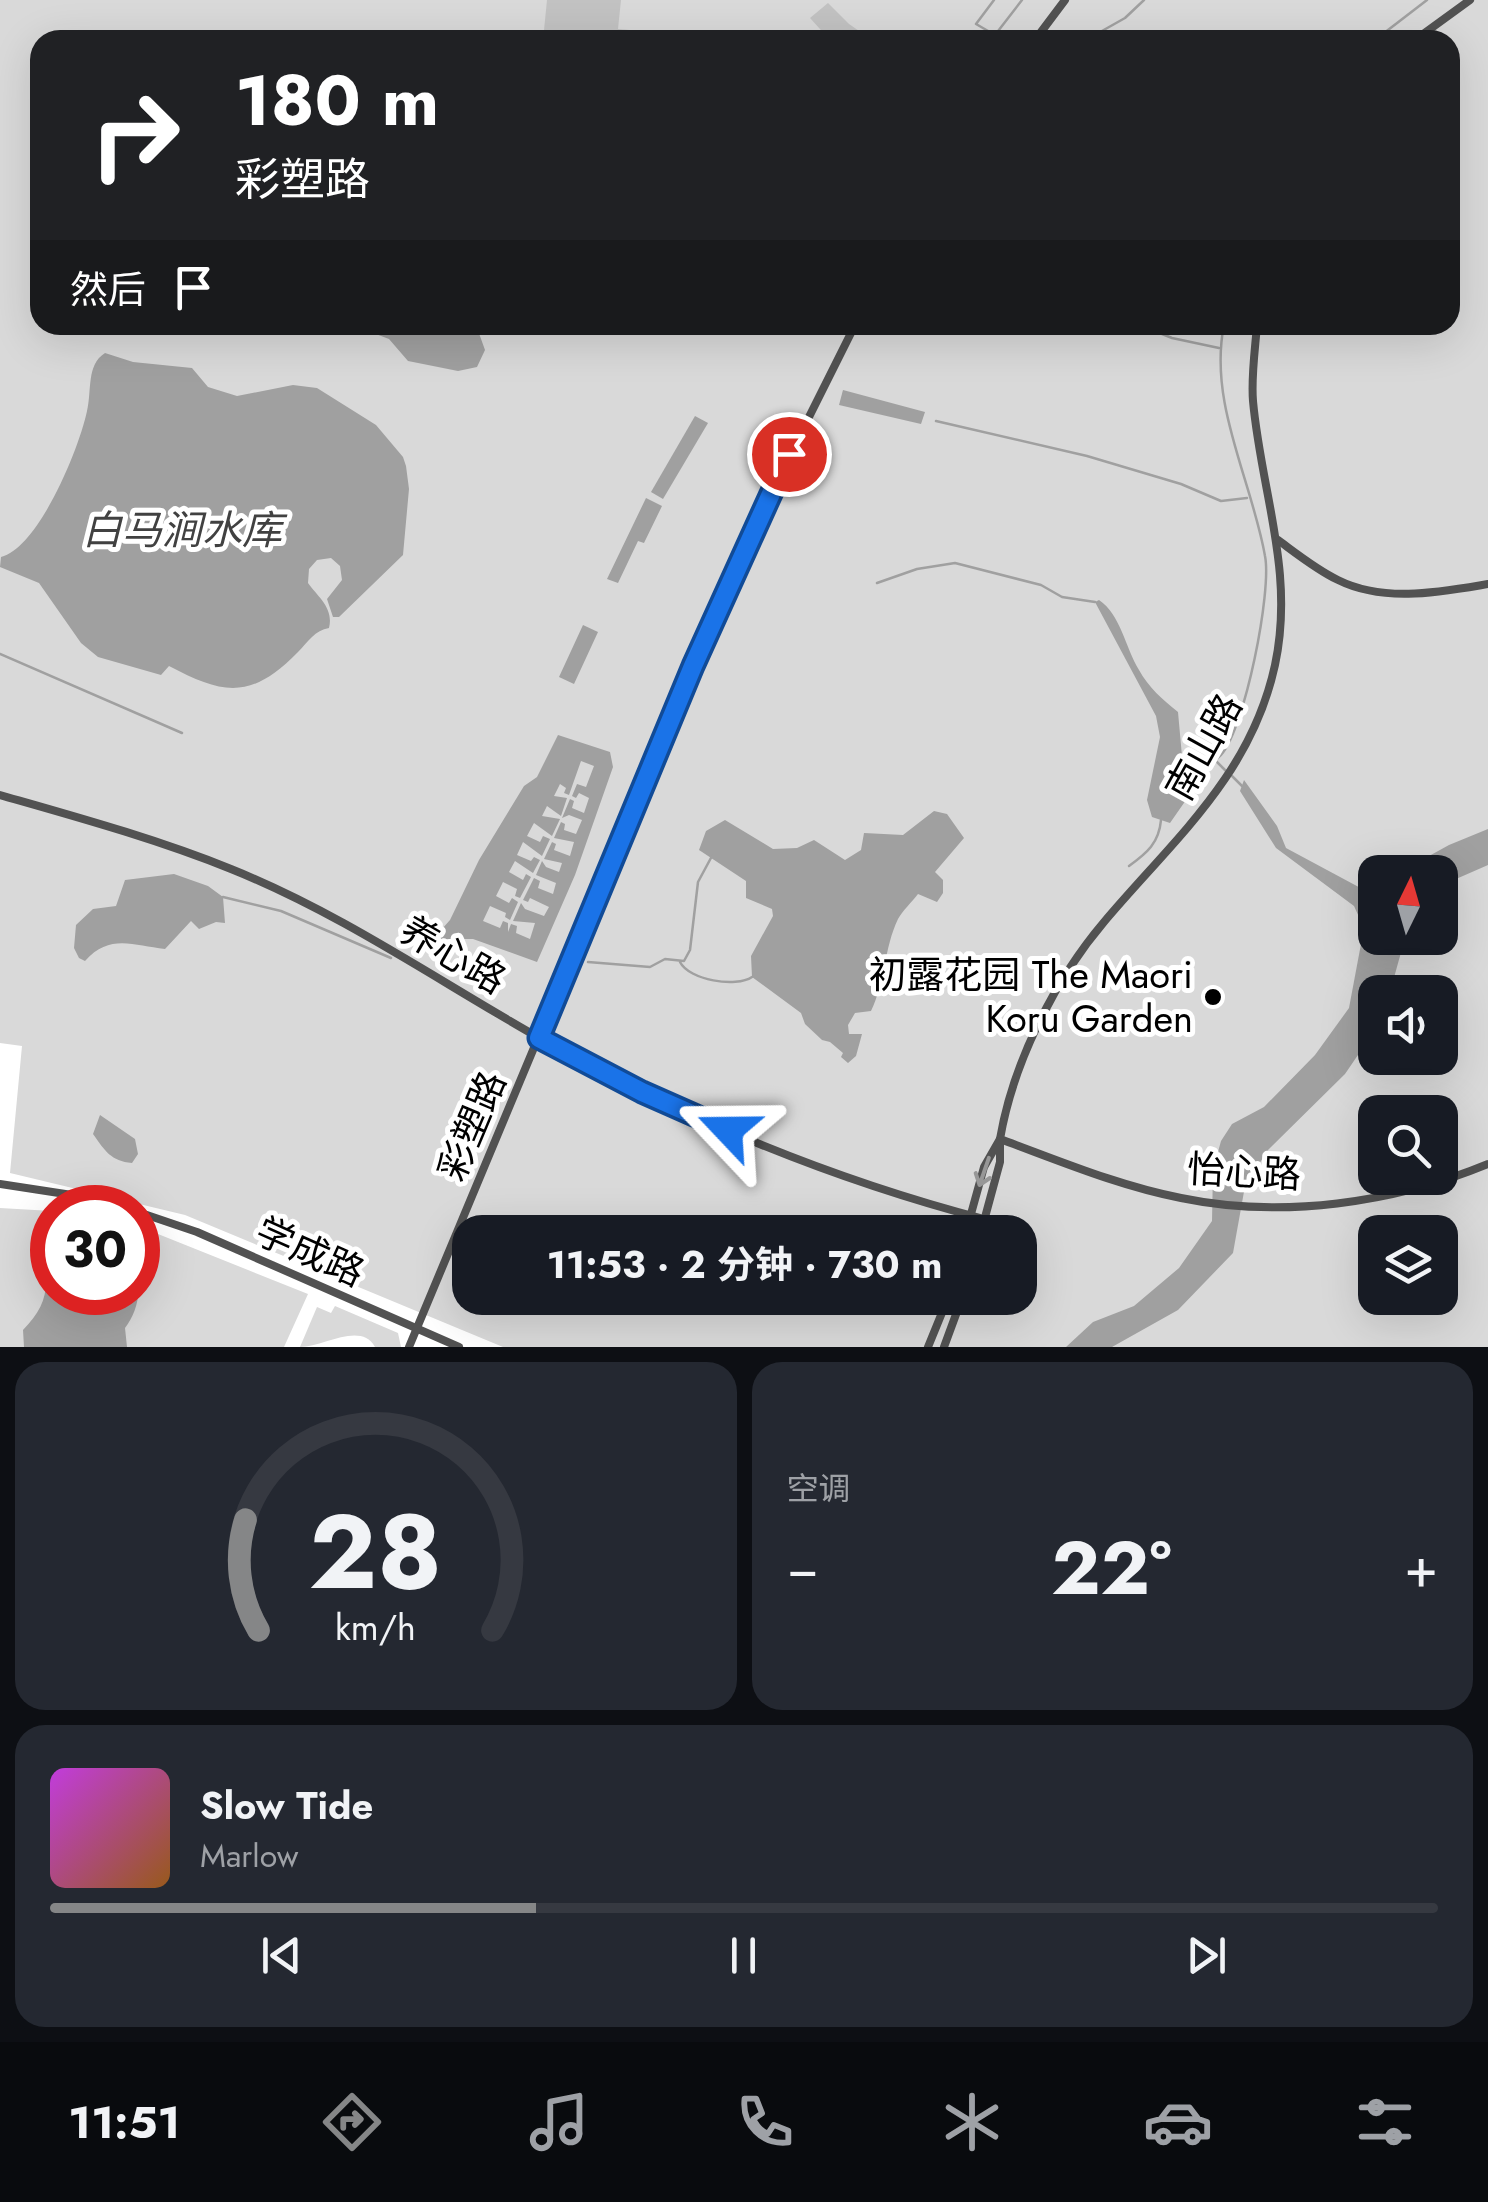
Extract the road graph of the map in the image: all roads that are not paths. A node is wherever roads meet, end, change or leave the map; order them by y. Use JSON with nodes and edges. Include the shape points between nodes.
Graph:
{"nodes":[{"id":1,"x":1065,"y":0,"type":"edge"},
{"id":2,"x":1470,"y":0,"type":"edge"},
{"id":3,"x":1042,"y":30,"type":"edge"},
{"id":4,"x":1429,"y":30,"type":"edge"},
{"id":5,"x":850,"y":335,"type":"edge"},
{"id":6,"x":1256,"y":335,"type":"edge"},
{"id":7,"x":1278,"y":540,"type":"junction"},
{"id":8,"x":1488,"y":584,"type":"edge"},
{"id":9,"x":0,"y":795,"type":"edge"},
{"id":10,"x":539,"y":1038,"type":"junction"},
{"id":11,"x":1000,"y":1140,"type":"junction"},
{"id":12,"x":1488,"y":1164,"type":"edge"},
{"id":13,"x":0,"y":1184,"type":"edge"},
{"id":14,"x":30,"y":1189,"type":"edge"},
{"id":15,"x":967,"y":1215,"type":"edge"},
{"id":16,"x":971,"y":1215,"type":"edge"},
{"id":17,"x":985,"y":1215,"type":"edge"},
{"id":18,"x":160,"y":1219,"type":"edge"},
{"id":19,"x":941,"y":1315,"type":"edge"},
{"id":20,"x":956,"y":1315,"type":"edge"},
{"id":21,"x":417,"y":1329,"type":"junction"},
{"id":22,"x":410,"y":1347,"type":"edge"},
{"id":23,"x":459,"y":1347,"type":"edge"},
{"id":24,"x":928,"y":1347,"type":"edge"},
{"id":25,"x":944,"y":1347,"type":"edge"}],
"edges":[{"from":1,"to":3,"type":"street"},
{"from":2,"to":4,"type":"street"},
{"from":5,"to":10,"type":"street","name":"彩塑路","via":[[693,666]]},
{"from":6,"to":7,"type":"street","name":"南山路","via":[[1253,400]]},
{"from":7,"to":8,"type":"street","via":[[1340,582],[1366,588],[1435,594]]},
{"from":7,"to":11,"type":"street","name":"南山路","via":[[1275,666],[1238,760],[1189,830],[1102,924],[1050,1001],[1008,1102]]},
{"from":9,"to":10,"type":"street","name":"养心路","via":[[232,869],[342,922]]},
{"from":10,"to":15,"type":"street","name":"养心路","via":[[756,1142]]},
{"from":10,"to":21,"type":"street","name":"彩塑路"},
{"from":11,"to":12,"type":"street","name":"怡心路","via":[[1120,1182],[1254,1206],[1373,1198]]},
{"from":11,"to":16,"type":"street","name":"南山路","one_way":true,"via":[[984,1167]]},
{"from":11,"to":17,"type":"street","name":"南山路"},
{"from":13,"to":14,"type":"street"},
{"from":18,"to":21,"type":"street","name":"学成路"},
{"from":19,"to":24,"type":"street"},
{"from":20,"to":25,"type":"street"},
{"from":21,"to":22,"type":"street","name":"彩塑路"},
{"from":21,"to":23,"type":"street","name":"学成路"}]}
